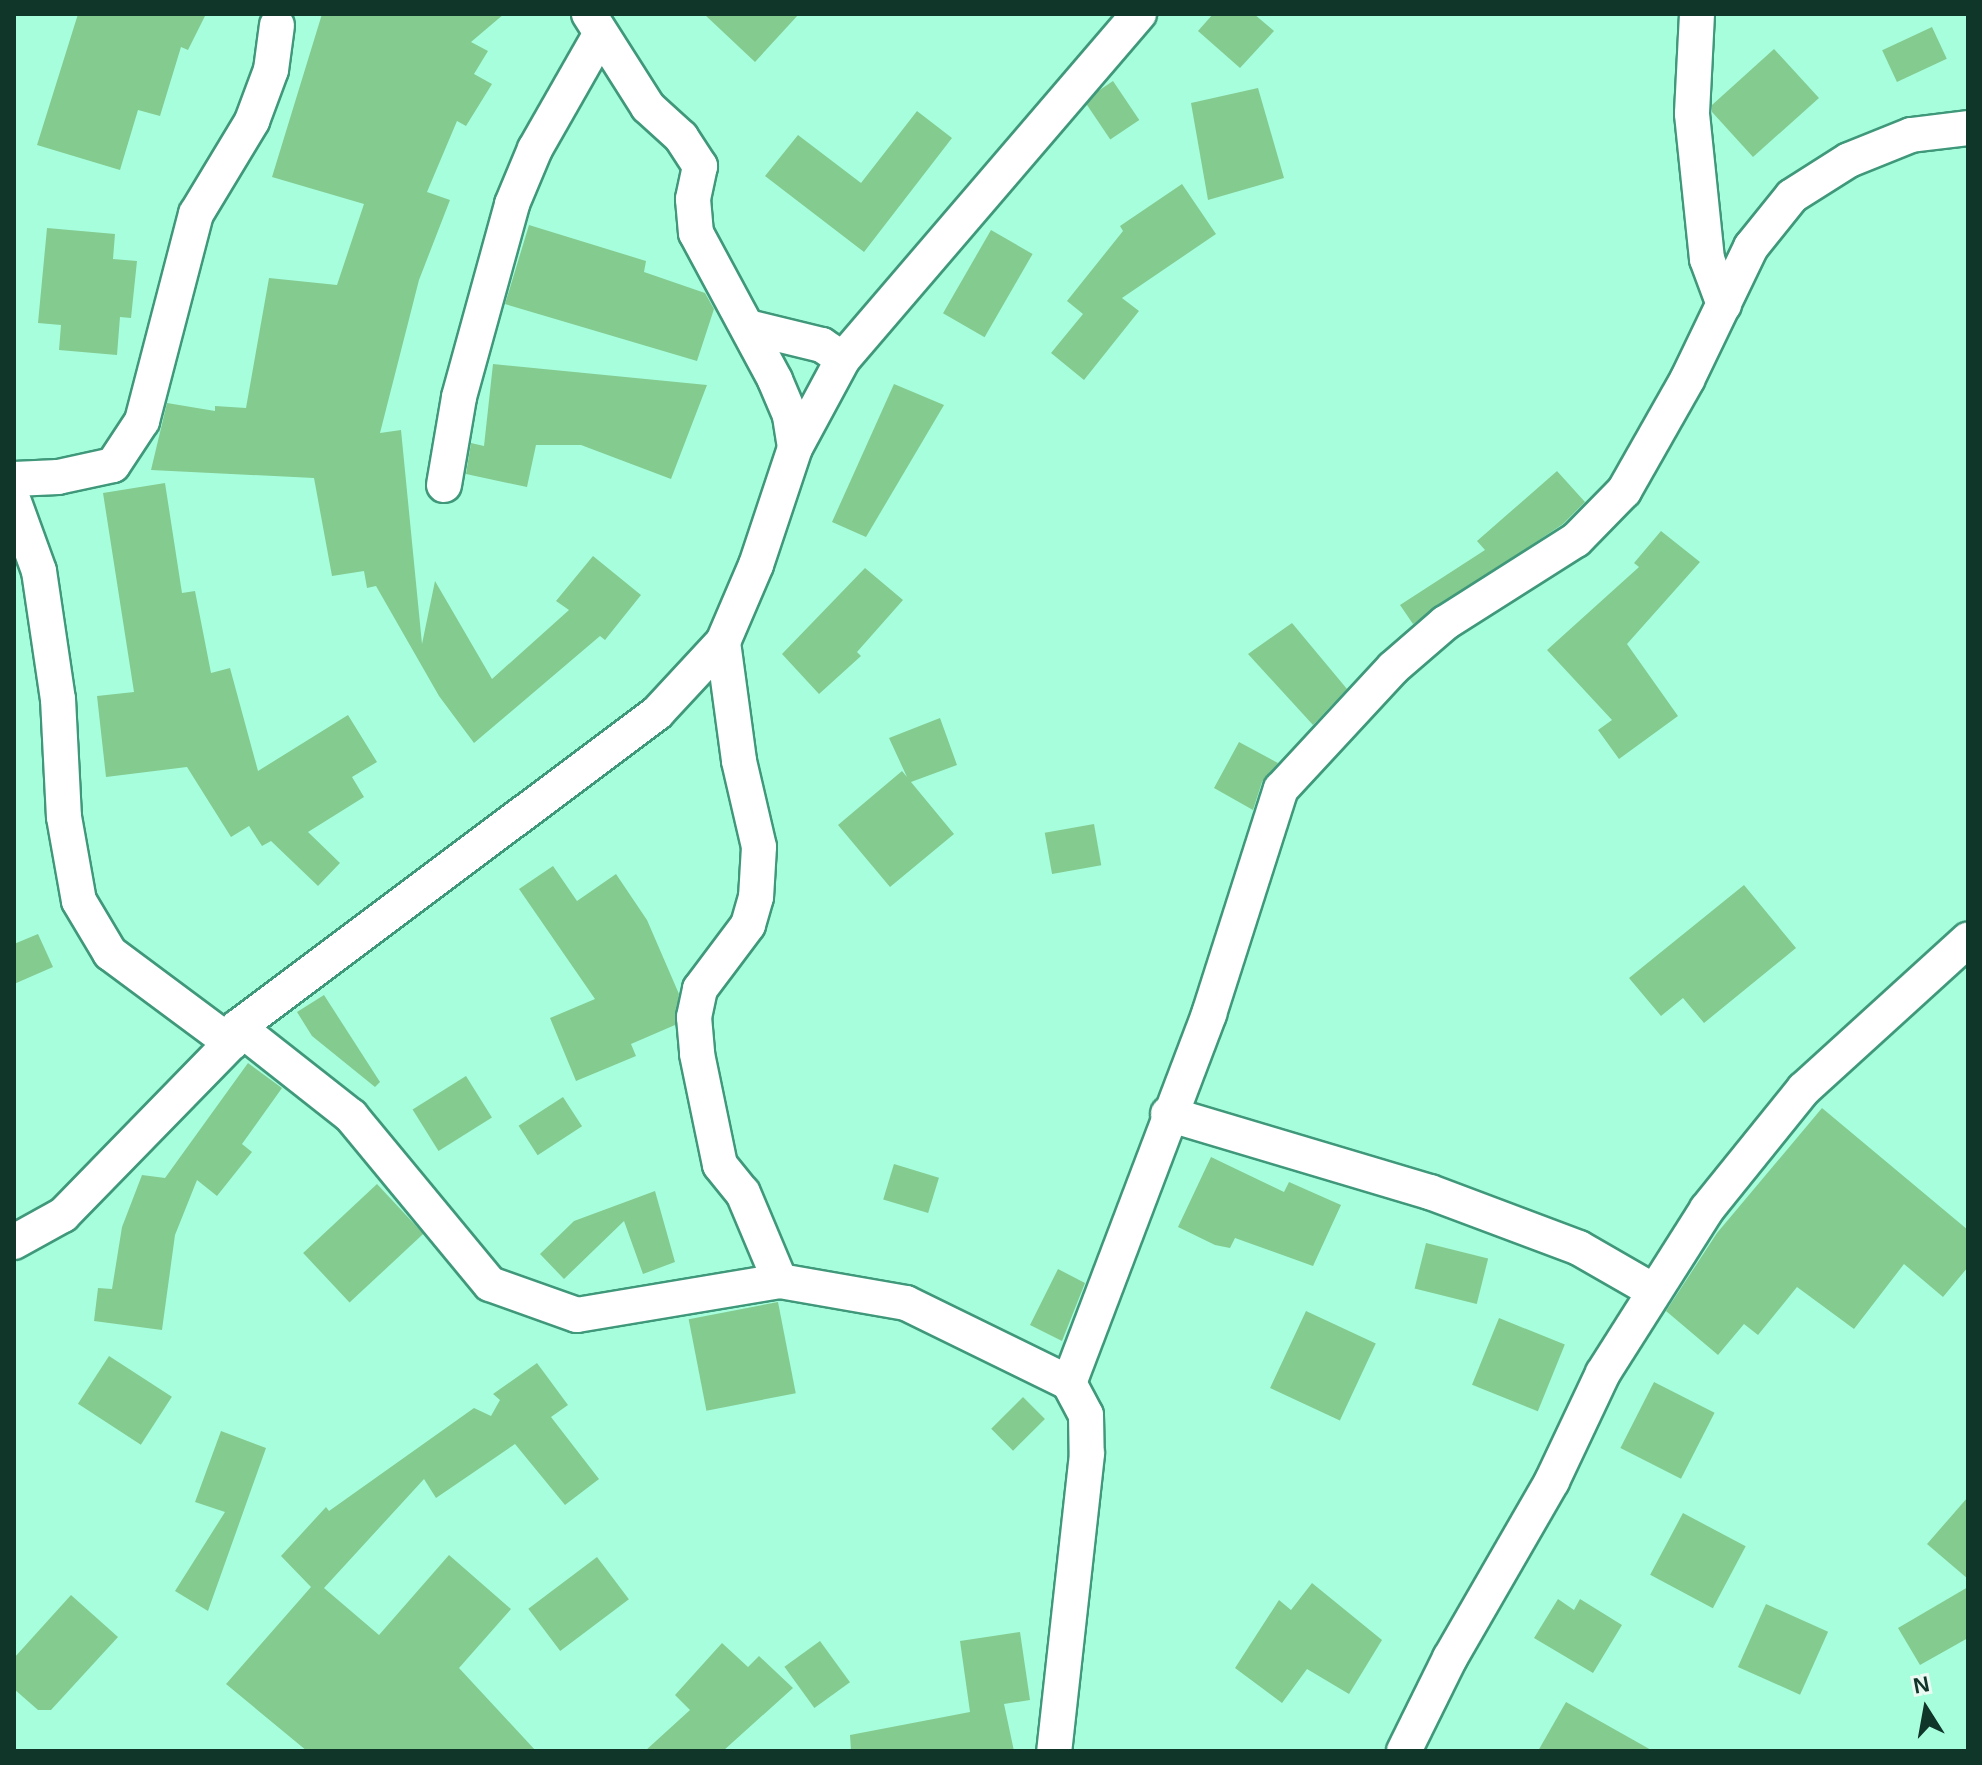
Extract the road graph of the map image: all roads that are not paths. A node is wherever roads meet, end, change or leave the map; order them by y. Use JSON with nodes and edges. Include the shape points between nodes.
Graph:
{"nodes":[{"id":1,"x":1139,"y":14,"type":"edge"},
{"id":2,"x":1697,"y":14,"type":"edge"},
{"id":3,"x":277,"y":25,"type":"dead end"},
{"id":4,"x":594,"y":26,"type":"edge"},
{"id":5,"x":1968,"y":128,"type":"edge"},
{"id":6,"x":1724,"y":305,"type":"junction"},
{"id":7,"x":748,"y":327,"type":"junction"},
{"id":8,"x":843,"y":359,"type":"junction"},
{"id":9,"x":795,"y":448,"type":"junction"},
{"id":10,"x":14,"y":479,"type":"edge"},
{"id":11,"x":444,"y":485,"type":"dead end"},
{"id":12,"x":14,"y":502,"type":"edge"},
{"id":13,"x":723,"y":642,"type":"junction"},
{"id":14,"x":1968,"y":940,"type":"edge"},
{"id":15,"x":234,"y":1035,"type":"junction"},
{"id":16,"x":1168,"y":1114,"type":"junction"},
{"id":17,"x":14,"y":1242,"type":"edge"},
{"id":18,"x":780,"y":1281,"type":"junction"},
{"id":19,"x":1652,"y":1290,"type":"junction"},
{"id":20,"x":1069,"y":1383,"type":"junction"},
{"id":21,"x":1054,"y":1751,"type":"edge"},
{"id":22,"x":1404,"y":1751,"type":"edge"}],
"edges":[{"from":1,"to":8,"type":"street"},
{"from":2,"to":6,"type":"street","via":[[1693,128],[1707,259]]},
{"from":3,"to":10,"type":"street","via":[[271,70],[252,121],[196,214],[142,421],[113,465],[58,477]]},
{"from":4,"to":7,"type":"street","via":[[648,107],[681,137],[700,166],[693,199],[696,233]]},
{"from":4,"to":11,"type":"street","via":[[512,204],[459,397]]},
{"from":5,"to":6,"type":"street","via":[[1911,135],[1849,160],[1792,196],[1751,247]]},
{"from":6,"to":16,"type":"street","via":[[1624,491],[1576,540],[1445,623],[1403,659],[1281,789],[1209,1014]]},
{"from":7,"to":8,"type":"street","via":[[822,345]]},
{"from":7,"to":9,"type":"street","via":[[790,416]]},
{"from":8,"to":9,"type":"street"},
{"from":9,"to":13,"type":"street","via":[[756,565]]},
{"from":12,"to":15,"type":"street","via":[[39,571],[58,699],[64,817],[79,901],[110,953]]},
{"from":13,"to":15,"type":"street","via":[[657,713]]},
{"from":13,"to":18,"type":"street","via":[[739,761],[759,847],[757,884],[748,925],[700,989],[694,1017],[697,1054],[720,1165],[743,1193]]},
{"from":14,"to":19,"type":"street","via":[[1804,1089],[1707,1209]]},
{"from":15,"to":17,"type":"street","via":[[63,1215]]},
{"from":15,"to":18,"type":"street","via":[[351,1116],[490,1284],[577,1315]]},
{"from":16,"to":19,"type":"street","via":[[1430,1192],[1579,1248]]},
{"from":16,"to":20,"type":"street"},
{"from":18,"to":20,"type":"street","via":[[906,1303]]},
{"from":19,"to":22,"type":"street"},
{"from":20,"to":21,"type":"street","via":[[1086,1415],[1087,1454]]}]}
